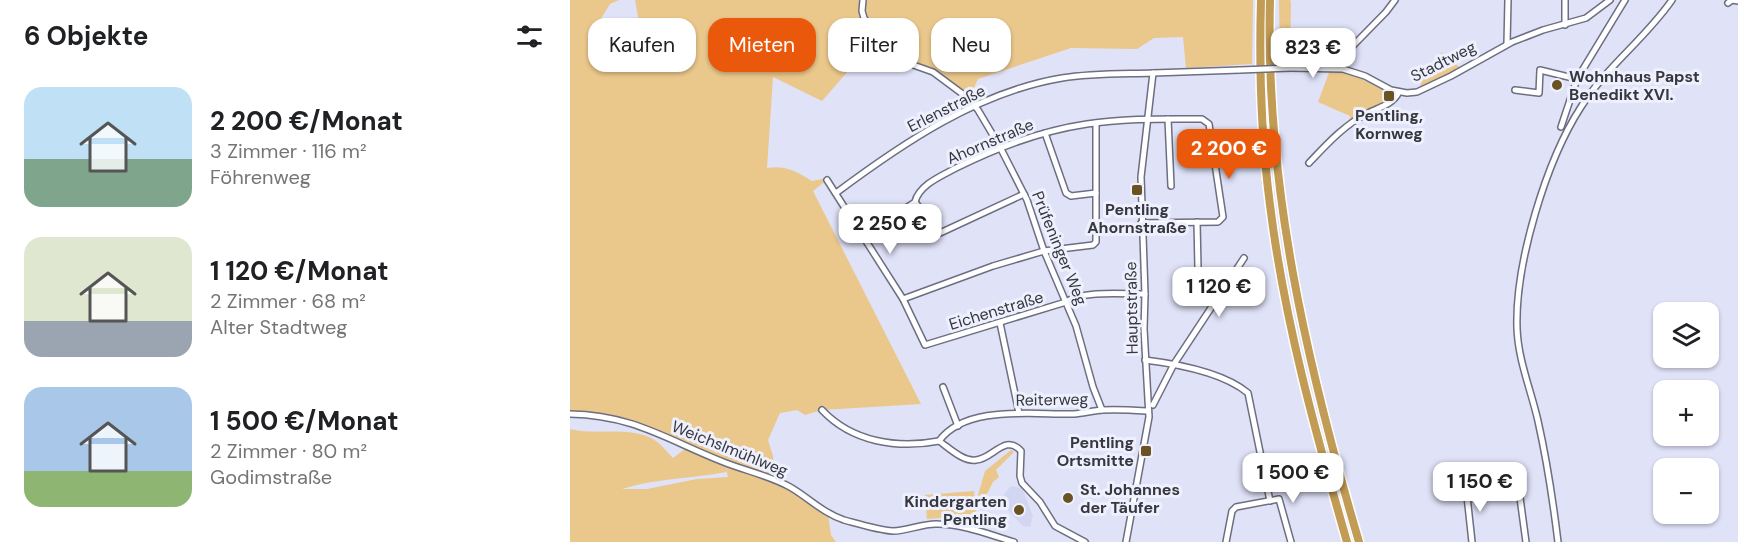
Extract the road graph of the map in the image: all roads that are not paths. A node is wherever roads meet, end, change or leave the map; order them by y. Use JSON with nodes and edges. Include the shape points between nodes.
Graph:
{"nodes":[{"id":1,"x":863,"y":0,"type":"edge"},
{"id":2,"x":1261,"y":0,"type":"edge"},
{"id":3,"x":1270,"y":0,"type":"edge"},
{"id":4,"x":1395,"y":0,"type":"edge"},
{"id":5,"x":1508,"y":0,"type":"edge"},
{"id":6,"x":1565,"y":0,"type":"edge"},
{"id":7,"x":1610,"y":0,"type":"edge"},
{"id":8,"x":1625,"y":0,"type":"edge"},
{"id":9,"x":1672,"y":0,"type":"edge"},
{"id":10,"x":1738,"y":1,"type":"edge"},
{"id":11,"x":1728,"y":3,"type":"dead end"},
{"id":12,"x":1565,"y":25,"type":"junction"},
{"id":13,"x":1507,"y":44,"type":"junction"},
{"id":14,"x":1334,"y":67,"type":"junction"},
{"id":15,"x":1153,"y":73,"type":"junction"},
{"id":16,"x":1577,"y":79,"type":"junction"},
{"id":17,"x":1515,"y":90,"type":"dead end"},
{"id":18,"x":1399,"y":92,"type":"junction"},
{"id":19,"x":973,"y":106,"type":"junction"},
{"id":20,"x":1148,"y":119,"type":"junction"},
{"id":21,"x":1168,"y":119,"type":"junction"},
{"id":22,"x":1096,"y":123,"type":"junction"},
{"id":23,"x":1561,"y":127,"type":"dead end"},
{"id":24,"x":1045,"y":132,"type":"junction"},
{"id":25,"x":1000,"y":147,"type":"junction"},
{"id":26,"x":1309,"y":163,"type":"dead end"},
{"id":27,"x":827,"y":180,"type":"dead end"},
{"id":28,"x":1171,"y":186,"type":"dead end"},
{"id":29,"x":1096,"y":193,"type":"junction"},
{"id":30,"x":836,"y":194,"type":"junction"},
{"id":31,"x":1024,"y":194,"type":"junction"},
{"id":32,"x":915,"y":202,"type":"junction"},
{"id":33,"x":1197,"y":222,"type":"junction"},
{"id":34,"x":1142,"y":223,"type":"junction"},
{"id":35,"x":864,"y":235,"type":"junction"},
{"id":36,"x":1044,"y":251,"type":"junction"},
{"id":37,"x":1244,"y":258,"type":"dead end"},
{"id":38,"x":1198,"y":268,"type":"dead end"},
{"id":39,"x":1145,"y":294,"type":"junction"},
{"id":40,"x":903,"y":299,"type":"junction"},
{"id":41,"x":1066,"y":302,"type":"junction"},
{"id":42,"x":1000,"y":324,"type":"junction"},
{"id":43,"x":1145,"y":360,"type":"junction"},
{"id":44,"x":1174,"y":364,"type":"junction"},
{"id":45,"x":943,"y":387,"type":"dead end"},
{"id":46,"x":1153,"y":405,"type":"dead end"},
{"id":47,"x":1102,"y":410,"type":"junction"},
{"id":48,"x":822,"y":411,"type":"dead end"},
{"id":49,"x":1148,"y":411,"type":"junction"},
{"id":50,"x":1019,"y":413,"type":"junction"},
{"id":51,"x":570,"y":414,"type":"edge"},
{"id":52,"x":958,"y":426,"type":"junction"},
{"id":53,"x":939,"y":441,"type":"junction"},
{"id":54,"x":1270,"y":501,"type":"junction"},
{"id":55,"x":1014,"y":542,"type":"edge"},
{"id":56,"x":1085,"y":542,"type":"edge"},
{"id":57,"x":1126,"y":542,"type":"edge"},
{"id":58,"x":1226,"y":542,"type":"edge"},
{"id":59,"x":1291,"y":542,"type":"edge"},
{"id":60,"x":1347,"y":542,"type":"edge"},
{"id":61,"x":1359,"y":542,"type":"edge"},
{"id":62,"x":1472,"y":542,"type":"edge"},
{"id":63,"x":1526,"y":542,"type":"edge"},
{"id":64,"x":1558,"y":542,"type":"edge"}],
"edges":[{"from":1,"to":19,"type":"street","name":"Prüfeninger Weg","via":[[862,11],[872,33],[892,54],[933,72]]},
{"from":2,"to":60,"type":"highway","via":[[1263,140],[1277,251],[1302,378]]},
{"from":3,"to":61,"type":"highway","via":[[1274,140],[1288,253],[1314,379]]},
{"from":4,"to":14,"type":"street"},
{"from":5,"to":13,"type":"street"},
{"from":6,"to":12,"type":"street"},
{"from":7,"to":12,"type":"street","name":"Stadtweg","via":[[1586,18]]},
{"from":8,"to":16,"type":"street"},
{"from":9,"to":64,"type":"street","via":[[1650,29],[1605,74],[1569,125],[1545,183],[1527,246],[1517,329],[1543,445]]},
{"from":10,"to":11,"type":"street"},
{"from":12,"to":13,"type":"street","name":"Stadtweg"},
{"from":13,"to":18,"type":"street","name":"Stadtweg","via":[[1426,89]]},
{"from":14,"to":15,"type":"street","name":"Stadtweg","bridge":true},
{"from":14,"to":18,"type":"street","name":"Stadtweg","via":[[1353,71]]},
{"from":15,"to":19,"type":"street","name":"Erlenstraße","via":[[1061,78]]},
{"from":15,"to":20,"type":"street","name":"Hauptstraße"},
{"from":16,"to":17,"type":"street","via":[[1540,70],[1539,93]]},
{"from":16,"to":23,"type":"street"},
{"from":18,"to":26,"type":"street","via":[[1395,100],[1350,124]]},
{"from":19,"to":25,"type":"street","name":"Prüfeninger Weg"},
{"from":19,"to":30,"type":"street","name":"Erlenstraße","via":[[906,144]]},
{"from":20,"to":21,"type":"street","name":"Ahornstraße"},
{"from":20,"to":22,"type":"street","name":"Ahornstraße"},
{"from":20,"to":34,"type":"street","name":"Hauptstraße","via":[[1141,177]]},
{"from":21,"to":28,"type":"street"},
{"from":21,"to":33,"type":"street","name":"Ahornstraße","via":[[1202,119],[1209,124],[1222,217],[1218,222]]},
{"from":22,"to":24,"type":"street","name":"Ahornstraße"},
{"from":22,"to":29,"type":"street"},
{"from":24,"to":25,"type":"street","name":"Ahornstraße"},
{"from":24,"to":29,"type":"street","via":[[1066,193]]},
{"from":25,"to":31,"type":"street","name":"Prüfeninger Weg"},
{"from":25,"to":32,"type":"street","name":"Ahornstraße","via":[[925,186]]},
{"from":27,"to":30,"type":"street"},
{"from":29,"to":36,"type":"street","via":[[1093,246]]},
{"from":30,"to":35,"type":"street"},
{"from":31,"to":32,"type":"street","via":[[940,233]]},
{"from":31,"to":36,"type":"street","name":"Prüfeninger Weg"},
{"from":32,"to":35,"type":"street","name":"Ahornstraße"},
{"from":33,"to":34,"type":"street"},
{"from":33,"to":38,"type":"street"},
{"from":34,"to":39,"type":"street","name":"Hauptstraße"},
{"from":35,"to":40,"type":"street"},
{"from":36,"to":40,"type":"street"},
{"from":36,"to":41,"type":"street","name":"Prüfeninger Weg"},
{"from":37,"to":44,"type":"street"},
{"from":39,"to":41,"type":"street","name":"Eichenstraße","via":[[1072,298]]},
{"from":39,"to":43,"type":"street","name":"Hauptstraße"},
{"from":40,"to":42,"type":"street","name":"Eichenstraße","via":[[925,345]]},
{"from":41,"to":42,"type":"street","name":"Eichenstraße"},
{"from":41,"to":47,"type":"street","name":"Prüfeninger Weg"},
{"from":42,"to":50,"type":"street"},
{"from":43,"to":44,"type":"street"},
{"from":43,"to":49,"type":"street","name":"Hauptstraße"},
{"from":44,"to":46,"type":"street"},
{"from":44,"to":54,"type":"street","via":[[1239,386],[1248,393]]},
{"from":45,"to":52,"type":"street"},
{"from":47,"to":49,"type":"street","name":"Reiterweg"},
{"from":47,"to":50,"type":"street","name":"Reiterweg"},
{"from":48,"to":53,"type":"street","via":[[844,429],[873,441]]},
{"from":49,"to":57,"type":"street","name":"Hauptstraße"},
{"from":50,"to":52,"type":"street","name":"Reiterweg","via":[[990,414]]},
{"from":51,"to":55,"type":"street","name":"Weichslmühlweg","via":[[622,420],[643,427],[723,462],[774,479],[828,514],[846,520],[894,531],[920,525],[951,525]]},
{"from":52,"to":53,"type":"street","name":"Reiterweg"},
{"from":53,"to":56,"type":"street","via":[[968,460],[985,458],[1003,446],[1017,446],[1021,451],[1022,483],[1056,526]]},
{"from":54,"to":58,"type":"street","via":[[1236,507]]},
{"from":54,"to":59,"type":"street","via":[[1279,499]]},
{"from":62,"to":63,"type":"street","via":[[1466,487],[1518,483]]}]}
